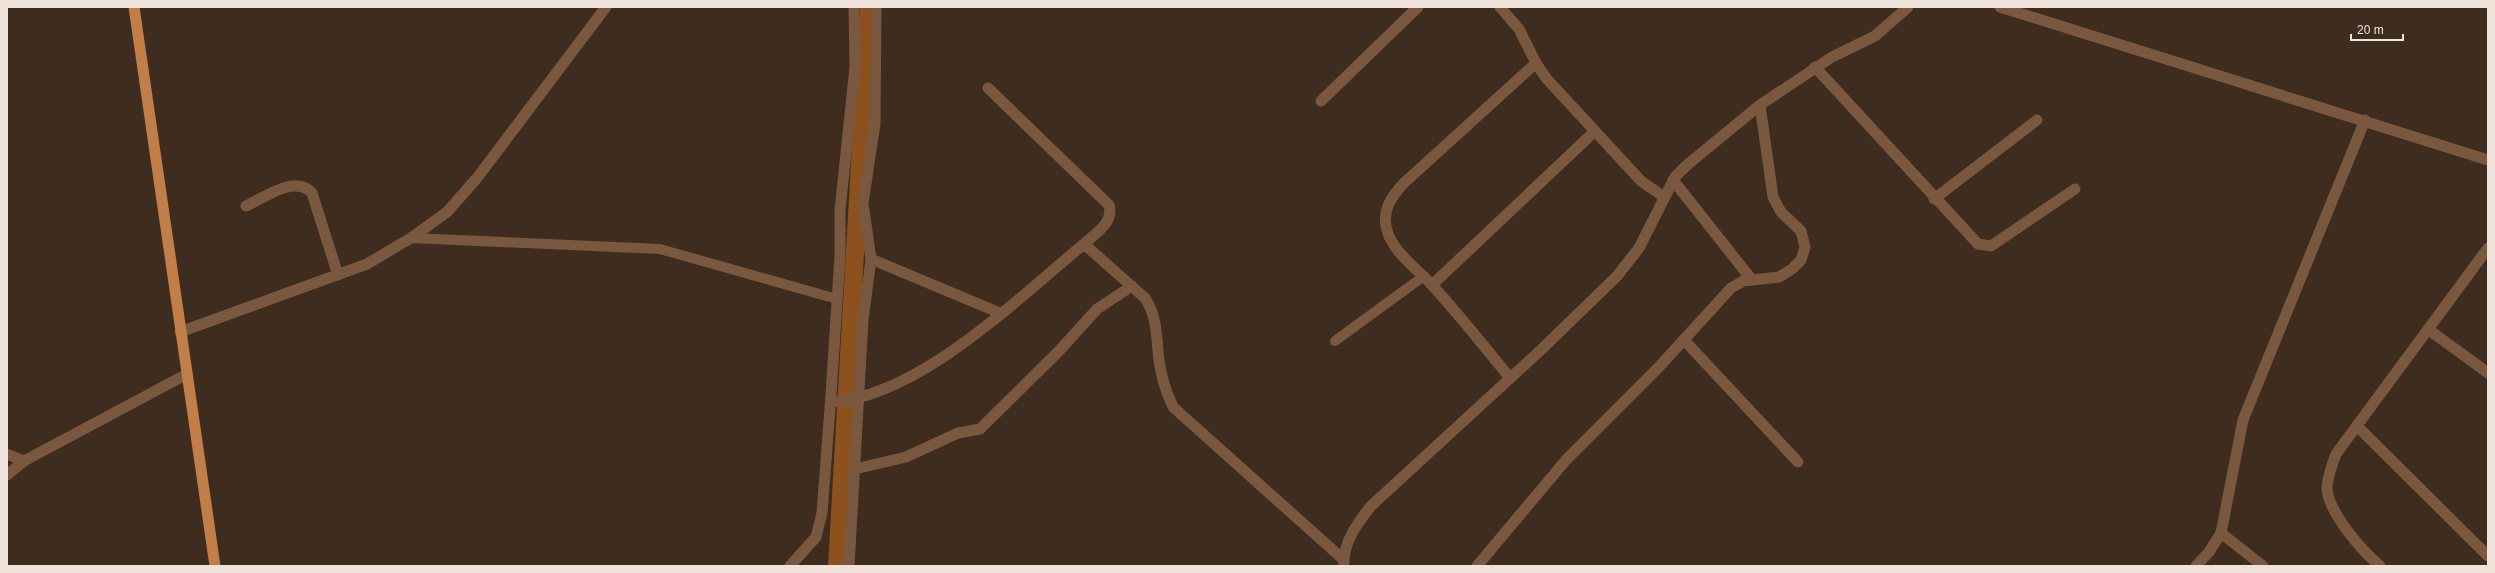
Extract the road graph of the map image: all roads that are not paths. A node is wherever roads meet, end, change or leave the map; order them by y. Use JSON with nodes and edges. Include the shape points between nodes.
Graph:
{"nodes":[{"id":1,"x":134,"y":7,"type":"edge"},
{"id":2,"x":606,"y":7,"type":"edge"},
{"id":3,"x":854,"y":7,"type":"edge"},
{"id":4,"x":876,"y":7,"type":"edge"},
{"id":5,"x":1418,"y":7,"type":"edge"},
{"id":6,"x":1500,"y":7,"type":"edge"},
{"id":7,"x":1908,"y":7,"type":"edge"},
{"id":8,"x":2000,"y":7,"type":"edge"},
{"id":9,"x":1536,"y":64,"type":"junction"},
{"id":10,"x":1815,"y":67,"type":"junction"},
{"id":11,"x":988,"y":88,"type":"dead end"},
{"id":12,"x":1321,"y":101,"type":"dead end"},
{"id":13,"x":1760,"y":105,"type":"junction"},
{"id":14,"x":2037,"y":120,"type":"dead end"},
{"id":15,"x":2365,"y":120,"type":"junction"},
{"id":16,"x":1594,"y":132,"type":"junction"},
{"id":17,"x":2488,"y":160,"type":"edge"},
{"id":18,"x":1673,"y":180,"type":"junction"},
{"id":19,"x":2075,"y":189,"type":"dead end"},
{"id":20,"x":1664,"y":196,"type":"junction"},
{"id":21,"x":1934,"y":199,"type":"junction"},
{"id":22,"x":246,"y":206,"type":"dead end"},
{"id":23,"x":411,"y":238,"type":"junction"},
{"id":24,"x":1084,"y":244,"type":"junction"},
{"id":25,"x":2488,"y":248,"type":"edge"},
{"id":26,"x":871,"y":258,"type":"junction"},
{"id":27,"x":338,"y":275,"type":"junction"},
{"id":28,"x":1424,"y":276,"type":"junction"},
{"id":29,"x":1752,"y":280,"type":"junction"},
{"id":30,"x":1432,"y":285,"type":"junction"},
{"id":31,"x":1132,"y":286,"type":"junction"},
{"id":32,"x":837,"y":299,"type":"junction"},
{"id":33,"x":1000,"y":313,"type":"junction"},
{"id":34,"x":2429,"y":330,"type":"junction"},
{"id":35,"x":180,"y":332,"type":"junction"},
{"id":36,"x":1684,"y":340,"type":"junction"},
{"id":37,"x":1334,"y":341,"type":"dead end"},
{"id":38,"x":2488,"y":373,"type":"edge"},
{"id":39,"x":188,"y":374,"type":"junction"},
{"id":40,"x":1510,"y":378,"type":"junction"},
{"id":41,"x":856,"y":398,"type":"junction"},
{"id":42,"x":836,"y":402,"type":"junction"},
{"id":43,"x":2357,"y":426,"type":"junction"},
{"id":44,"x":7,"y":454,"type":"edge"},
{"id":45,"x":24,"y":461,"type":"junction"},
{"id":46,"x":1798,"y":462,"type":"dead end"},
{"id":47,"x":855,"y":469,"type":"junction"},
{"id":48,"x":7,"y":475,"type":"edge"},
{"id":49,"x":2221,"y":533,"type":"junction"},
{"id":50,"x":2488,"y":556,"type":"edge"},
{"id":51,"x":1344,"y":563,"type":"edge"},
{"id":52,"x":215,"y":566,"type":"edge"},
{"id":53,"x":790,"y":566,"type":"edge"},
{"id":54,"x":849,"y":566,"type":"edge"},
{"id":55,"x":1477,"y":566,"type":"edge"},
{"id":56,"x":2196,"y":566,"type":"edge"},
{"id":57,"x":2263,"y":566,"type":"edge"},
{"id":58,"x":2380,"y":566,"type":"edge"}],
"edges":[{"from":1,"to":35,"type":"main road"},
{"from":2,"to":23,"type":"street","via":[[477,178],[448,212]]},
{"from":3,"to":32,"type":"street","via":[[855,67],[840,210]]},
{"from":4,"to":26,"type":"street","via":[[874,124],[863,203]]},
{"from":5,"to":12,"type":"street"},
{"from":6,"to":9,"type":"street","via":[[1519,29]]},
{"from":7,"to":10,"type":"street","via":[[1875,36]]},
{"from":8,"to":15,"type":"street"},
{"from":9,"to":16,"type":"street"},
{"from":9,"to":28,"type":"street","via":[[1391,197],[1386,211],[1386,227],[1403,255]]},
{"from":10,"to":13,"type":"street"},
{"from":10,"to":21,"type":"street"},
{"from":11,"to":24,"type":"street","via":[[1108,205],[1110,217]]},
{"from":13,"to":18,"type":"street","via":[[1687,165]]},
{"from":13,"to":29,"type":"street","via":[[1773,196],[1781,212],[1801,231],[1805,247],[1801,260],[1792,269],[1779,277]]},
{"from":14,"to":21,"type":"street"},
{"from":15,"to":17,"type":"street"},
{"from":15,"to":49,"type":"street","via":[[2243,420]]},
{"from":16,"to":20,"type":"street","via":[[1641,181]]},
{"from":16,"to":30,"type":"street"},
{"from":18,"to":20,"type":"street"},
{"from":18,"to":29,"type":"street"},
{"from":19,"to":21,"type":"street","via":[[1991,246],[1984,247],[1972,240]]},
{"from":20,"to":40,"type":"street","via":[[1639,248],[1617,276]]},
{"from":22,"to":27,"type":"street","via":[[294,184],[308,188],[312,193]]},
{"from":23,"to":27,"type":"street","via":[[367,264]]},
{"from":23,"to":32,"type":"lane","via":[[660,249]]},
{"from":24,"to":31,"type":"street"},
{"from":24,"to":33,"type":"street"},
{"from":25,"to":34,"type":"street"},
{"from":26,"to":33,"type":"street"},
{"from":26,"to":41,"type":"street"},
{"from":27,"to":35,"type":"street"},
{"from":28,"to":30,"type":"street"},
{"from":28,"to":37,"type":"lane"},
{"from":29,"to":36,"type":"street","via":[[1743,281],[1731,288]]},
{"from":30,"to":40,"type":"street"},
{"from":31,"to":47,"type":"street","via":[[1096,309],[1060,350],[980,429],[958,433],[906,457]]},
{"from":31,"to":51,"type":"street","via":[[1145,298],[1156,322],[1159,360],[1166,392],[1173,407]]},
{"from":32,"to":42,"type":"street"},
{"from":33,"to":41,"type":"street","via":[[952,351],[913,376]]},
{"from":34,"to":38,"type":"street"},
{"from":34,"to":43,"type":"street"},
{"from":35,"to":39,"type":"main road"},
{"from":36,"to":46,"type":"street"},
{"from":36,"to":55,"type":"street","via":[[1566,460]]},
{"from":39,"to":45,"type":"street"},
{"from":39,"to":52,"type":"main road"},
{"from":40,"to":51,"type":"street","via":[[1371,506],[1352,534]]},
{"from":41,"to":42,"type":"street"},
{"from":41,"to":47,"type":"street"},
{"from":42,"to":53,"type":"street","via":[[820,526],[816,537]]},
{"from":43,"to":50,"type":"street"},
{"from":43,"to":58,"type":"street","via":[[2336,454],[2329,471],[2327,489],[2339,520]]},
{"from":44,"to":45,"type":"street"},
{"from":45,"to":48,"type":"street"},
{"from":47,"to":54,"type":"street"},
{"from":49,"to":56,"type":"street"},
{"from":49,"to":57,"type":"street"}]}
